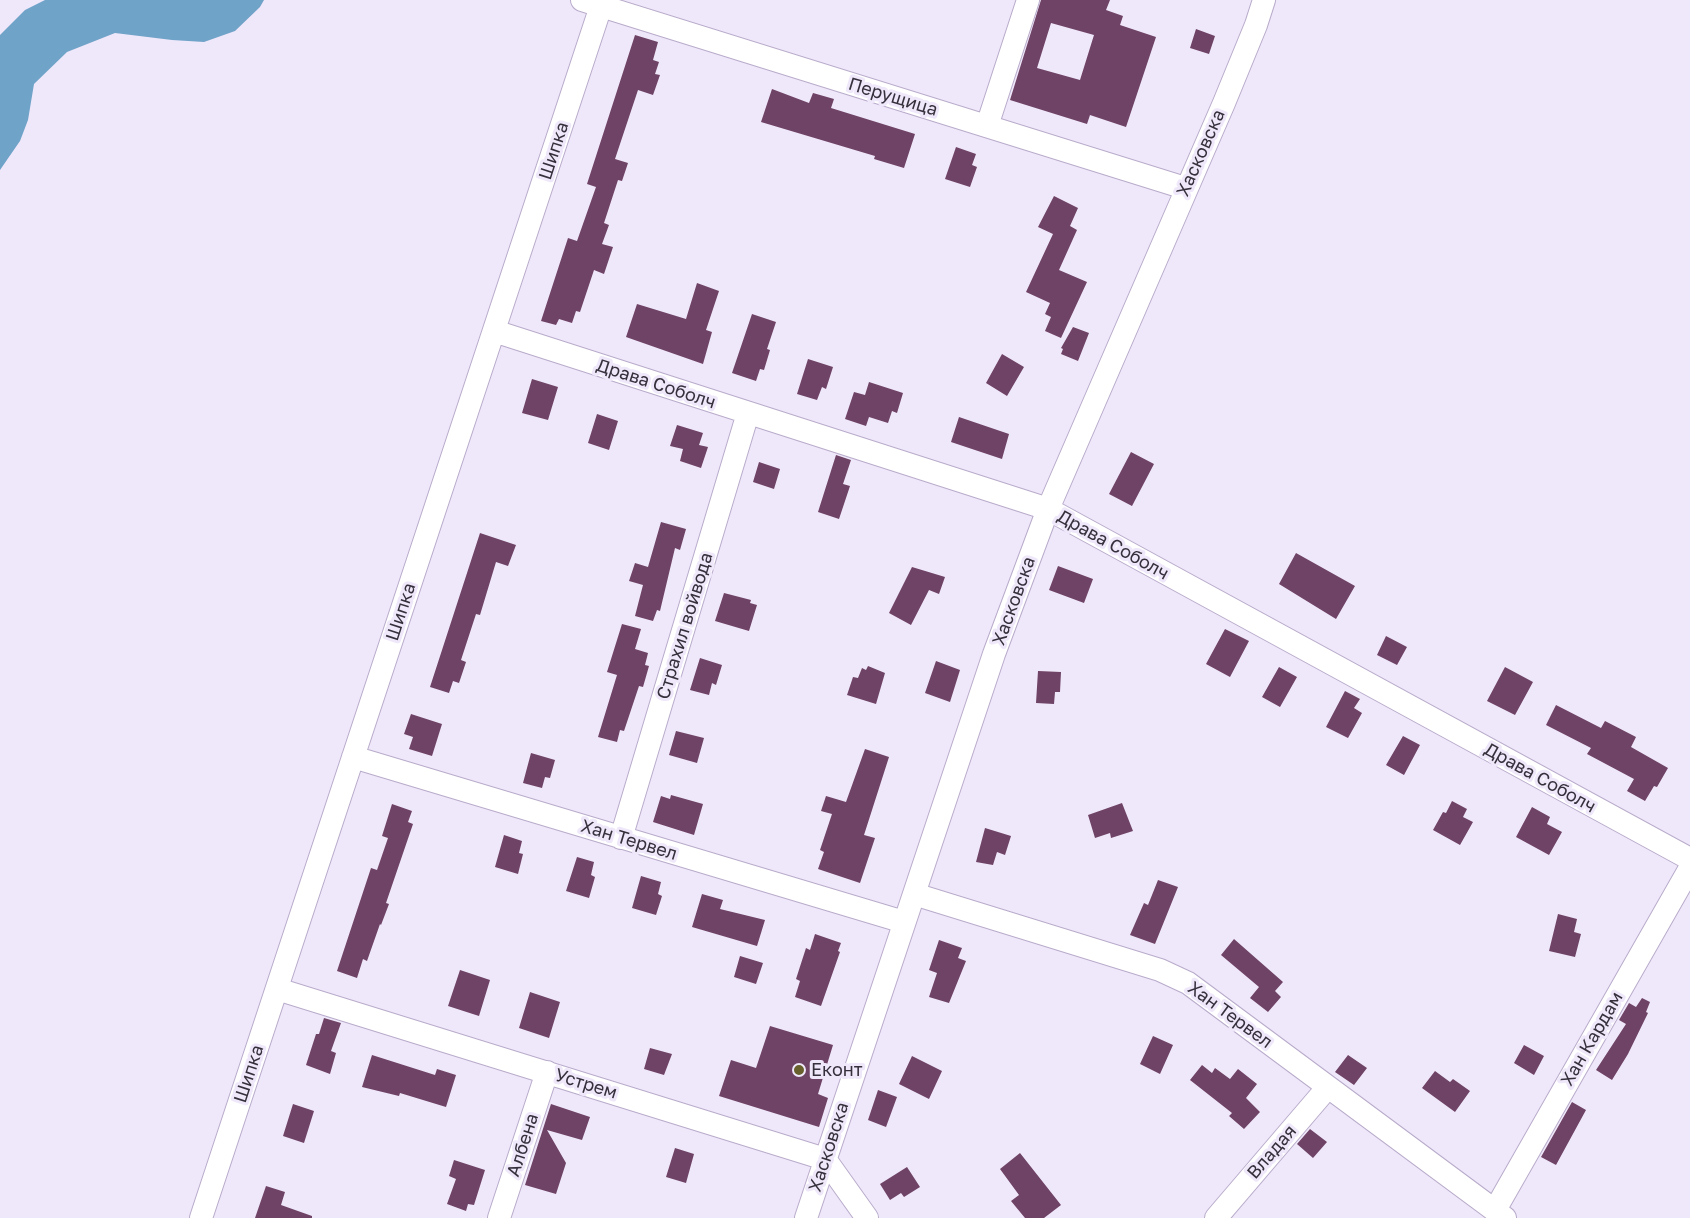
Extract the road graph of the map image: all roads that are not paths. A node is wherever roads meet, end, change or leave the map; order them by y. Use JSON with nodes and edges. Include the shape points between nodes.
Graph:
{"nodes":[{"id":1,"x":1028,"y":0,"type":"edge"},
{"id":2,"x":1264,"y":0,"type":"edge"},
{"id":3,"x":592,"y":3,"type":"edge"},
{"id":4,"x":987,"y":126,"type":"junction"},
{"id":5,"x":1185,"y":188,"type":"junction"},
{"id":6,"x":494,"y":332,"type":"junction"},
{"id":7,"x":748,"y":413,"type":"junction"},
{"id":8,"x":1048,"y":510,"type":"junction"},
{"id":9,"x":353,"y":757,"type":"junction"},
{"id":10,"x":621,"y":838,"type":"junction"},
{"id":11,"x":1690,"y":859,"type":"edge"},
{"id":12,"x":1690,"y":868,"type":"edge"},
{"id":13,"x":914,"y":894,"type":"junction"},
{"id":14,"x":904,"y":922,"type":"junction"},
{"id":15,"x":277,"y":989,"type":"junction"},
{"id":16,"x":547,"y":1072,"type":"junction"},
{"id":17,"x":1328,"y":1087,"type":"junction"},
{"id":18,"x":825,"y":1159,"type":"junction"},
{"id":19,"x":1500,"y":1214,"type":"edge"},
{"id":20,"x":201,"y":1218,"type":"edge"},
{"id":21,"x":499,"y":1218,"type":"edge"},
{"id":22,"x":806,"y":1218,"type":"edge"},
{"id":23,"x":867,"y":1218,"type":"edge"},
{"id":24,"x":1216,"y":1218,"type":"edge"}],
"edges":[{"from":1,"to":4,"type":"street"},
{"from":2,"to":5,"type":"street","name":"Хасковска"},
{"from":3,"to":4,"type":"street","name":"Перущица"},
{"from":3,"to":6,"type":"street","name":"Шипка"},
{"from":4,"to":5,"type":"street","name":"Перущица"},
{"from":5,"to":8,"type":"street","name":"Хасковска"},
{"from":6,"to":7,"type":"street","name":"Драва Соболч"},
{"from":6,"to":9,"type":"street","name":"Шипка"},
{"from":7,"to":8,"type":"street","name":"Драва Соболч"},
{"from":7,"to":10,"type":"street","name":"Страхил войвода"},
{"from":8,"to":11,"type":"street","name":"Драва Соболч"},
{"from":8,"to":13,"type":"street","name":"Хасковска","via":[[994,654]]},
{"from":9,"to":10,"type":"street","name":"Хан Тервел"},
{"from":9,"to":15,"type":"street","name":"Шипка"},
{"from":10,"to":14,"type":"street","name":"Хан Тервел"},
{"from":12,"to":19,"type":"street","name":"Хан Кардам"},
{"from":13,"to":14,"type":"street","name":"Хасковска"},
{"from":13,"to":17,"type":"street","name":"Хан Тервел","via":[[1173,975]]},
{"from":14,"to":18,"type":"street","name":"Хасковска"},
{"from":15,"to":16,"type":"street","name":"Устрем"},
{"from":15,"to":20,"type":"street","name":"Шипка"},
{"from":16,"to":18,"type":"street","name":"Устрем"},
{"from":16,"to":21,"type":"street","name":"Албена"},
{"from":17,"to":19,"type":"street","name":"Хан Тервел"},
{"from":17,"to":24,"type":"street","name":"Владая"},
{"from":18,"to":22,"type":"street","name":"Хасковска"},
{"from":18,"to":23,"type":"street"}]}
